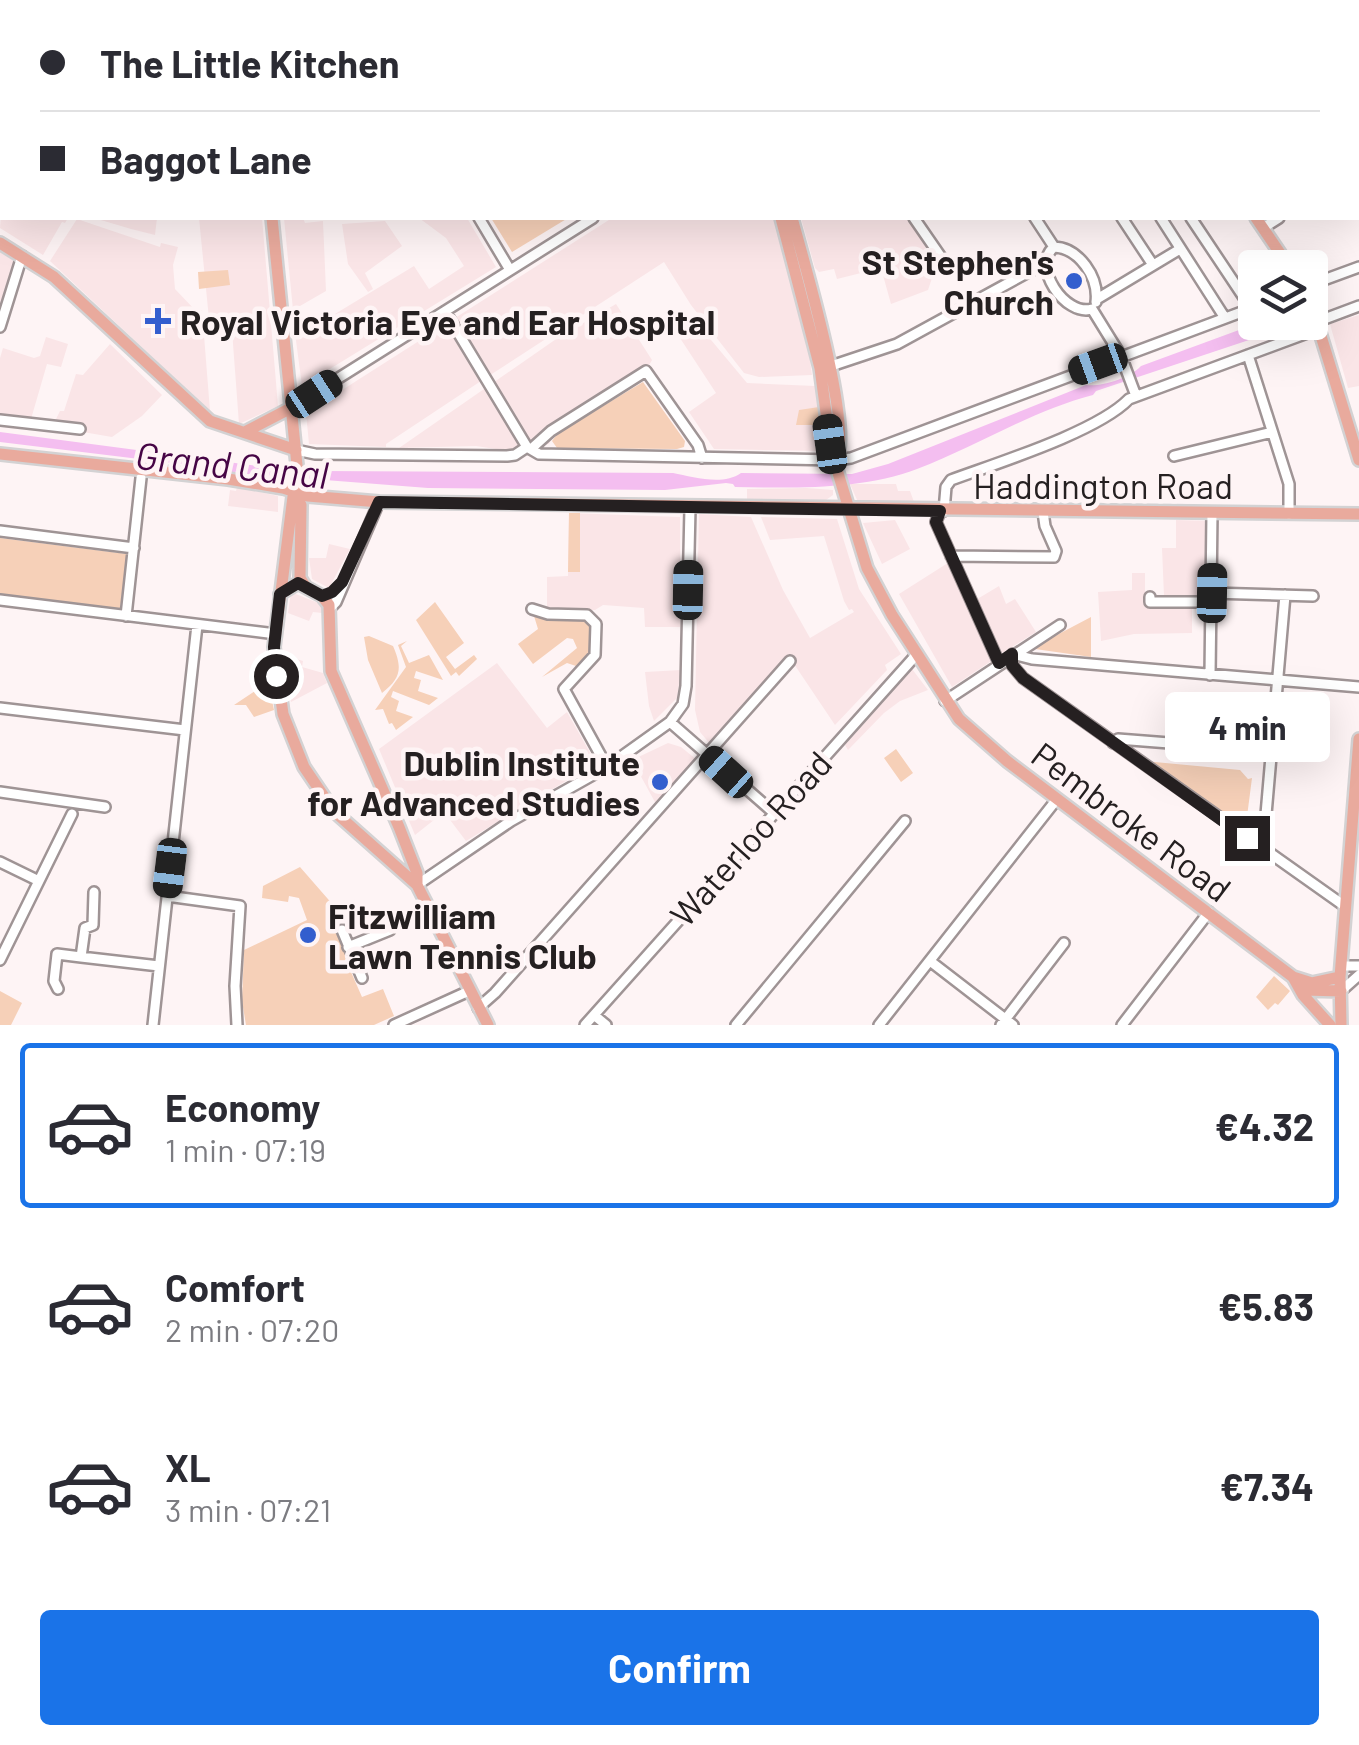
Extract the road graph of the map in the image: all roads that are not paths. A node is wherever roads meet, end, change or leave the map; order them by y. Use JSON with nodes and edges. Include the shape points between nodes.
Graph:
{"nodes":[{"id":1,"x":272,"y":220,"type":"edge"},
{"id":2,"x":480,"y":220,"type":"edge"},
{"id":3,"x":590,"y":220,"type":"edge"},
{"id":4,"x":782,"y":220,"type":"edge"},
{"id":5,"x":792,"y":220,"type":"edge"},
{"id":6,"x":915,"y":220,"type":"edge"},
{"id":7,"x":1035,"y":220,"type":"edge"},
{"id":8,"x":1123,"y":220,"type":"edge"},
{"id":9,"x":1162,"y":220,"type":"edge"},
{"id":10,"x":1193,"y":220,"type":"edge"},
{"id":11,"x":1260,"y":223,"type":"edge"},
{"id":12,"x":0,"y":243,"type":"edge"},
{"id":13,"x":1054,"y":248,"type":"junction"},
{"id":14,"x":1180,"y":249,"type":"junction"},
{"id":15,"x":1278,"y":250,"type":"edge"},
{"id":16,"x":22,"y":256,"type":"junction"},
{"id":17,"x":942,"y":260,"type":"dead end"},
{"id":18,"x":1045,"y":262,"type":"junction"},
{"id":19,"x":1153,"y":266,"type":"junction"},
{"id":20,"x":1359,"y":267,"type":"edge"},
{"id":21,"x":800,"y":269,"type":"junction"},
{"id":22,"x":510,"y":270,"type":"junction"},
{"id":23,"x":1328,"y":278,"type":"edge"},
{"id":24,"x":1238,"y":286,"type":"edge"},
{"id":25,"x":1094,"y":304,"type":"junction"},
{"id":26,"x":1359,"y":306,"type":"edge"},
{"id":27,"x":445,"y":311,"type":"junction"},
{"id":28,"x":1238,"y":313,"type":"edge"},
{"id":29,"x":1224,"y":318,"type":"junction"},
{"id":30,"x":1328,"y":318,"type":"edge"},
{"id":31,"x":0,"y":328,"type":"edge"},
{"id":32,"x":1279,"y":340,"type":"edge"},
{"id":33,"x":1324,"y":340,"type":"edge"},
{"id":34,"x":1248,"y":355,"type":"junction"},
{"id":35,"x":1121,"y":356,"type":"junction"},
{"id":36,"x":825,"y":368,"type":"junction"},
{"id":37,"x":1134,"y":391,"type":"junction"},
{"id":38,"x":291,"y":408,"type":"junction"},
{"id":39,"x":0,"y":420,"type":"edge"},
{"id":40,"x":259,"y":425,"type":"junction"},
{"id":41,"x":80,"y":429,"type":"dead end"},
{"id":42,"x":245,"y":432,"type":"junction"},
{"id":43,"x":1272,"y":432,"type":"junction"},
{"id":44,"x":269,"y":438,"type":"junction"},
{"id":45,"x":529,"y":448,"type":"junction"},
{"id":46,"x":0,"y":454,"type":"edge"},
{"id":47,"x":1174,"y":456,"type":"dead end"},
{"id":48,"x":297,"y":457,"type":"junction"},
{"id":49,"x":702,"y":458,"type":"junction"},
{"id":50,"x":1359,"y":460,"type":"edge"},
{"id":51,"x":837,"y":465,"type":"junction"},
{"id":52,"x":141,"y":478,"type":"dead end"},
{"id":53,"x":296,"y":489,"type":"junction"},
{"id":54,"x":379,"y":502,"type":"junction"},
{"id":55,"x":690,"y":508,"type":"junction"},
{"id":56,"x":847,"y":510,"type":"junction"},
{"id":57,"x":942,"y":511,"type":"junction"},
{"id":58,"x":1044,"y":512,"type":"junction"},
{"id":59,"x":1212,"y":513,"type":"junction"},
{"id":60,"x":1290,"y":514,"type":"junction"},
{"id":61,"x":1359,"y":514,"type":"edge"},
{"id":62,"x":0,"y":531,"type":"edge"},
{"id":63,"x":134,"y":548,"type":"junction"},
{"id":64,"x":951,"y":556,"type":"junction"},
{"id":65,"x":342,"y":582,"type":"junction"},
{"id":66,"x":304,"y":586,"type":"junction"},
{"id":67,"x":280,"y":594,"type":"junction"},
{"id":68,"x":1285,"y":595,"type":"junction"},
{"id":69,"x":322,"y":596,"type":"junction"},
{"id":70,"x":1313,"y":596,"type":"dead end"},
{"id":71,"x":1150,"y":597,"type":"dead end"},
{"id":72,"x":1211,"y":597,"type":"junction"},
{"id":73,"x":0,"y":600,"type":"edge"},
{"id":74,"x":330,"y":608,"type":"junction"},
{"id":75,"x":536,"y":611,"type":"dead end"},
{"id":76,"x":126,"y":616,"type":"junction"},
{"id":77,"x":197,"y":625,"type":"junction"},
{"id":78,"x":1060,"y":625,"type":"dead end"},
{"id":79,"x":276,"y":634,"type":"junction"},
{"id":80,"x":917,"y":654,"type":"junction"},
{"id":81,"x":1012,"y":654,"type":"junction"},
{"id":82,"x":997,"y":659,"type":"junction"},
{"id":83,"x":790,"y":661,"type":"dead end"},
{"id":84,"x":1210,"y":675,"type":"junction"},
{"id":85,"x":1278,"y":680,"type":"junction"},
{"id":86,"x":1359,"y":687,"type":"edge"},
{"id":87,"x":946,"y":701,"type":"junction"},
{"id":88,"x":0,"y":708,"type":"edge"},
{"id":89,"x":670,"y":722,"type":"junction"},
{"id":90,"x":185,"y":730,"type":"junction"},
{"id":91,"x":1359,"y":739,"type":"edge"},
{"id":92,"x":1113,"y":743,"type":"junction"},
{"id":93,"x":1272,"y":751,"type":"junction"},
{"id":94,"x":706,"y":754,"type":"junction"},
{"id":95,"x":607,"y":767,"type":"junction"},
{"id":96,"x":0,"y":792,"type":"edge"},
{"id":97,"x":1057,"y":799,"type":"junction"},
{"id":98,"x":104,"y":808,"type":"dead end"},
{"id":99,"x":773,"y":812,"type":"junction"},
{"id":100,"x":72,"y":814,"type":"dead end"},
{"id":101,"x":905,"y":821,"type":"dead end"},
{"id":102,"x":1263,"y":849,"type":"junction"},
{"id":103,"x":409,"y":854,"type":"junction"},
{"id":104,"x":0,"y":862,"type":"edge"},
{"id":105,"x":395,"y":866,"type":"junction"},
{"id":106,"x":1353,"y":878,"type":"edge"},
{"id":107,"x":39,"y":881,"type":"junction"},
{"id":108,"x":418,"y":885,"type":"junction"},
{"id":109,"x":94,"y":892,"type":"dead end"},
{"id":110,"x":167,"y":896,"type":"junction"},
{"id":111,"x":1346,"y":907,"type":"junction"},
{"id":112,"x":1209,"y":912,"type":"junction"},
{"id":113,"x":431,"y":913,"type":"junction"},
{"id":114,"x":408,"y":924,"type":"dead end"},
{"id":115,"x":342,"y":930,"type":"dead end"},
{"id":116,"x":390,"y":930,"type":"dead end"},
{"id":117,"x":1064,"y":943,"type":"dead end"},
{"id":118,"x":348,"y":947,"type":"junction"},
{"id":119,"x":82,"y":957,"type":"junction"},
{"id":120,"x":0,"y":960,"type":"edge"},
{"id":121,"x":930,"y":961,"type":"junction"},
{"id":122,"x":160,"y":966,"type":"junction"},
{"id":123,"x":1359,"y":966,"type":"edge"},
{"id":124,"x":1359,"y":975,"type":"edge"},
{"id":125,"x":362,"y":978,"type":"dead end"},
{"id":126,"x":1292,"y":978,"type":"junction"},
{"id":127,"x":1341,"y":978,"type":"junction"},
{"id":128,"x":58,"y":989,"type":"dead end"},
{"id":129,"x":1301,"y":989,"type":"junction"},
{"id":130,"x":468,"y":992,"type":"junction"},
{"id":131,"x":478,"y":1008,"type":"junction"},
{"id":132,"x":594,"y":1015,"type":"junction"},
{"id":133,"x":1006,"y":1023,"type":"edge"},
{"id":134,"x":153,"y":1025,"type":"edge"},
{"id":135,"x":237,"y":1025,"type":"edge"},
{"id":136,"x":394,"y":1025,"type":"edge"},
{"id":137,"x":488,"y":1025,"type":"edge"},
{"id":138,"x":585,"y":1025,"type":"edge"},
{"id":139,"x":606,"y":1025,"type":"edge"},
{"id":140,"x":736,"y":1025,"type":"edge"},
{"id":141,"x":879,"y":1025,"type":"edge"},
{"id":142,"x":1122,"y":1025,"type":"edge"},
{"id":143,"x":1330,"y":1025,"type":"edge"},
{"id":144,"x":1340,"y":1025,"type":"edge"}],
"edges":[{"from":1,"to":38,"type":"main road"},
{"from":2,"to":22,"type":"street"},
{"from":3,"to":22,"type":"street"},
{"from":4,"to":21,"type":"main road"},
{"from":5,"to":21,"type":"main road"},
{"from":6,"to":17,"type":"street"},
{"from":7,"to":13,"type":"street"},
{"from":8,"to":19,"type":"street"},
{"from":9,"to":14,"type":"street"},
{"from":10,"to":24,"type":"street"},
{"from":11,"to":15,"type":"main road"},
{"from":12,"to":16,"type":"main road"},
{"from":13,"to":18,"type":"street"},
{"from":13,"to":25,"type":"street","via":[[1083,263],[1095,285]]},
{"from":14,"to":19,"type":"street"},
{"from":14,"to":29,"type":"street"},
{"from":16,"to":31,"type":"street"},
{"from":16,"to":42,"type":"main road","via":[[54,277],[194,409],[221,427]]},
{"from":18,"to":25,"type":"street","via":[[1067,303],[1082,312]]},
{"from":18,"to":36,"type":"street","via":[[897,344]]},
{"from":19,"to":25,"type":"street"},
{"from":20,"to":23,"type":"street"},
{"from":21,"to":36,"type":"main road","name":"Pembroke Road"},
{"from":22,"to":27,"type":"street"},
{"from":25,"to":35,"type":"street"},
{"from":26,"to":30,"type":"street"},
{"from":27,"to":38,"type":"street"},
{"from":27,"to":45,"type":"street"},
{"from":28,"to":29,"type":"street"},
{"from":29,"to":35,"type":"street"},
{"from":32,"to":34,"type":"street"},
{"from":33,"to":50,"type":"main road"},
{"from":34,"to":37,"type":"street"},
{"from":34,"to":43,"type":"street"},
{"from":35,"to":37,"type":"street"},
{"from":35,"to":51,"type":"street"},
{"from":36,"to":51,"type":"main road","name":"Pembroke Road","via":[[830,450]]},
{"from":37,"to":57,"type":"street","via":[[1093,426],[951,480]]},
{"from":38,"to":40,"type":"main road"},
{"from":38,"to":48,"type":"main road"},
{"from":39,"to":41,"type":"street"},
{"from":40,"to":42,"type":"main road"},
{"from":40,"to":44,"type":"main road"},
{"from":42,"to":44,"type":"main road"},
{"from":43,"to":47,"type":"street"},
{"from":43,"to":60,"type":"street","via":[[1290,484]]},
{"from":44,"to":48,"type":"main road"},
{"from":45,"to":48,"type":"street","via":[[510,456]]},
{"from":45,"to":49,"type":"street","via":[[549,456]]},
{"from":45,"to":49,"type":"street","via":[[646,371]]},
{"from":46,"to":53,"type":"main road","name":"Haddington Road"},
{"from":48,"to":53,"type":"main road"},
{"from":49,"to":51,"type":"street"},
{"from":51,"to":56,"type":"main road","name":"Pembroke Road"},
{"from":52,"to":63,"type":"street"},
{"from":53,"to":54,"type":"main road","name":"Haddington Road"},
{"from":53,"to":66,"type":"main road"},
{"from":53,"to":67,"type":"main road"},
{"from":54,"to":55,"type":"main road","name":"Haddington Road"},
{"from":54,"to":65,"type":"street"},
{"from":55,"to":56,"type":"main road","name":"Haddington Road"},
{"from":55,"to":89,"type":"street","via":[[686,698]]},
{"from":56,"to":57,"type":"main road","name":"Haddington Road"},
{"from":56,"to":80,"type":"main road","name":"Pembroke Road","via":[[870,573]]},
{"from":57,"to":58,"type":"main road","name":"Haddington Road"},
{"from":57,"to":64,"type":"street","via":[[936,522]]},
{"from":58,"to":59,"type":"main road","name":"Haddington Road"},
{"from":58,"to":64,"type":"street","via":[[1054,557]]},
{"from":59,"to":60,"type":"main road","name":"Haddington Road"},
{"from":59,"to":72,"type":"street"},
{"from":60,"to":61,"type":"main road","name":"Haddington Road"},
{"from":62,"to":63,"type":"street"},
{"from":63,"to":76,"type":"street"},
{"from":64,"to":82,"type":"street"},
{"from":65,"to":69,"type":"street"},
{"from":65,"to":74,"type":"street"},
{"from":66,"to":67,"type":"main road","via":[[294,584]]},
{"from":66,"to":69,"type":"main road"},
{"from":67,"to":79,"type":"main road"},
{"from":68,"to":70,"type":"street"},
{"from":68,"to":72,"type":"street"},
{"from":68,"to":85,"type":"street"},
{"from":69,"to":74,"type":"main road"},
{"from":71,"to":72,"type":"street"},
{"from":72,"to":84,"type":"street"},
{"from":73,"to":76,"type":"street"},
{"from":74,"to":103,"type":"main road","via":[[335,685]]},
{"from":75,"to":95,"type":"street","via":[[587,615],[596,624],[594,655],[564,689]]},
{"from":76,"to":77,"type":"street"},
{"from":77,"to":79,"type":"street"},
{"from":77,"to":90,"type":"street"},
{"from":78,"to":81,"type":"street"},
{"from":79,"to":105,"type":"main road","via":[[283,714],[304,767],[337,814]]},
{"from":80,"to":87,"type":"main road","name":"Pembroke Road"},
{"from":80,"to":99,"type":"street","name":"Waterloo Road"},
{"from":81,"to":82,"type":"street"},
{"from":81,"to":84,"type":"street"},
{"from":81,"to":92,"type":"street","via":[[1023,678]]},
{"from":82,"to":87,"type":"street"},
{"from":83,"to":94,"type":"street"},
{"from":84,"to":85,"type":"street"},
{"from":85,"to":86,"type":"street"},
{"from":85,"to":93,"type":"street"},
{"from":87,"to":97,"type":"main road","name":"Pembroke Road","via":[[970,731]]},
{"from":88,"to":90,"type":"street"},
{"from":89,"to":94,"type":"street"},
{"from":89,"to":95,"type":"street"},
{"from":90,"to":110,"type":"street"},
{"from":91,"to":106,"type":"main road"},
{"from":92,"to":93,"type":"street"},
{"from":92,"to":102,"type":"street"},
{"from":93,"to":102,"type":"street"},
{"from":94,"to":99,"type":"street"},
{"from":94,"to":131,"type":"street"},
{"from":95,"to":108,"type":"street","via":[[482,838]]},
{"from":96,"to":98,"type":"street"},
{"from":97,"to":112,"type":"main road","name":"Pembroke Road"},
{"from":97,"to":121,"type":"street"},
{"from":99,"to":132,"type":"street","name":"Waterloo Road"},
{"from":100,"to":107,"type":"street"},
{"from":101,"to":140,"type":"street"},
{"from":102,"to":111,"type":"street"},
{"from":103,"to":105,"type":"main road"},
{"from":103,"to":108,"type":"main road"},
{"from":104,"to":107,"type":"street"},
{"from":105,"to":108,"type":"main road"},
{"from":106,"to":111,"type":"main road"},
{"from":107,"to":120,"type":"street"},
{"from":108,"to":113,"type":"main road"},
{"from":109,"to":119,"type":"street"},
{"from":110,"to":122,"type":"street"},
{"from":110,"to":135,"type":"street","via":[[240,906]]},
{"from":111,"to":127,"type":"main road"},
{"from":112,"to":126,"type":"main road","name":"Pembroke Road"},
{"from":112,"to":142,"type":"street"},
{"from":113,"to":114,"type":"street"},
{"from":113,"to":130,"type":"main road"},
{"from":115,"to":118,"type":"street"},
{"from":116,"to":118,"type":"street"},
{"from":117,"to":133,"type":"street"},
{"from":118,"to":125,"type":"street"},
{"from":119,"to":122,"type":"street"},
{"from":119,"to":128,"type":"street","via":[[57,954]]},
{"from":121,"to":133,"type":"street"},
{"from":121,"to":141,"type":"street"},
{"from":122,"to":134,"type":"street"},
{"from":123,"to":127,"type":"street"},
{"from":124,"to":127,"type":"street"},
{"from":126,"to":127,"type":"main road"},
{"from":126,"to":129,"type":"main road","name":"Pembroke Road"},
{"from":127,"to":129,"type":"main road"},
{"from":127,"to":144,"type":"main road"},
{"from":129,"to":143,"type":"main road","name":"Pembroke Road"},
{"from":130,"to":131,"type":"main road"},
{"from":130,"to":136,"type":"street"},
{"from":131,"to":137,"type":"main road"},
{"from":132,"to":138,"type":"street","name":"Waterloo Road"},
{"from":132,"to":139,"type":"street"}]}
